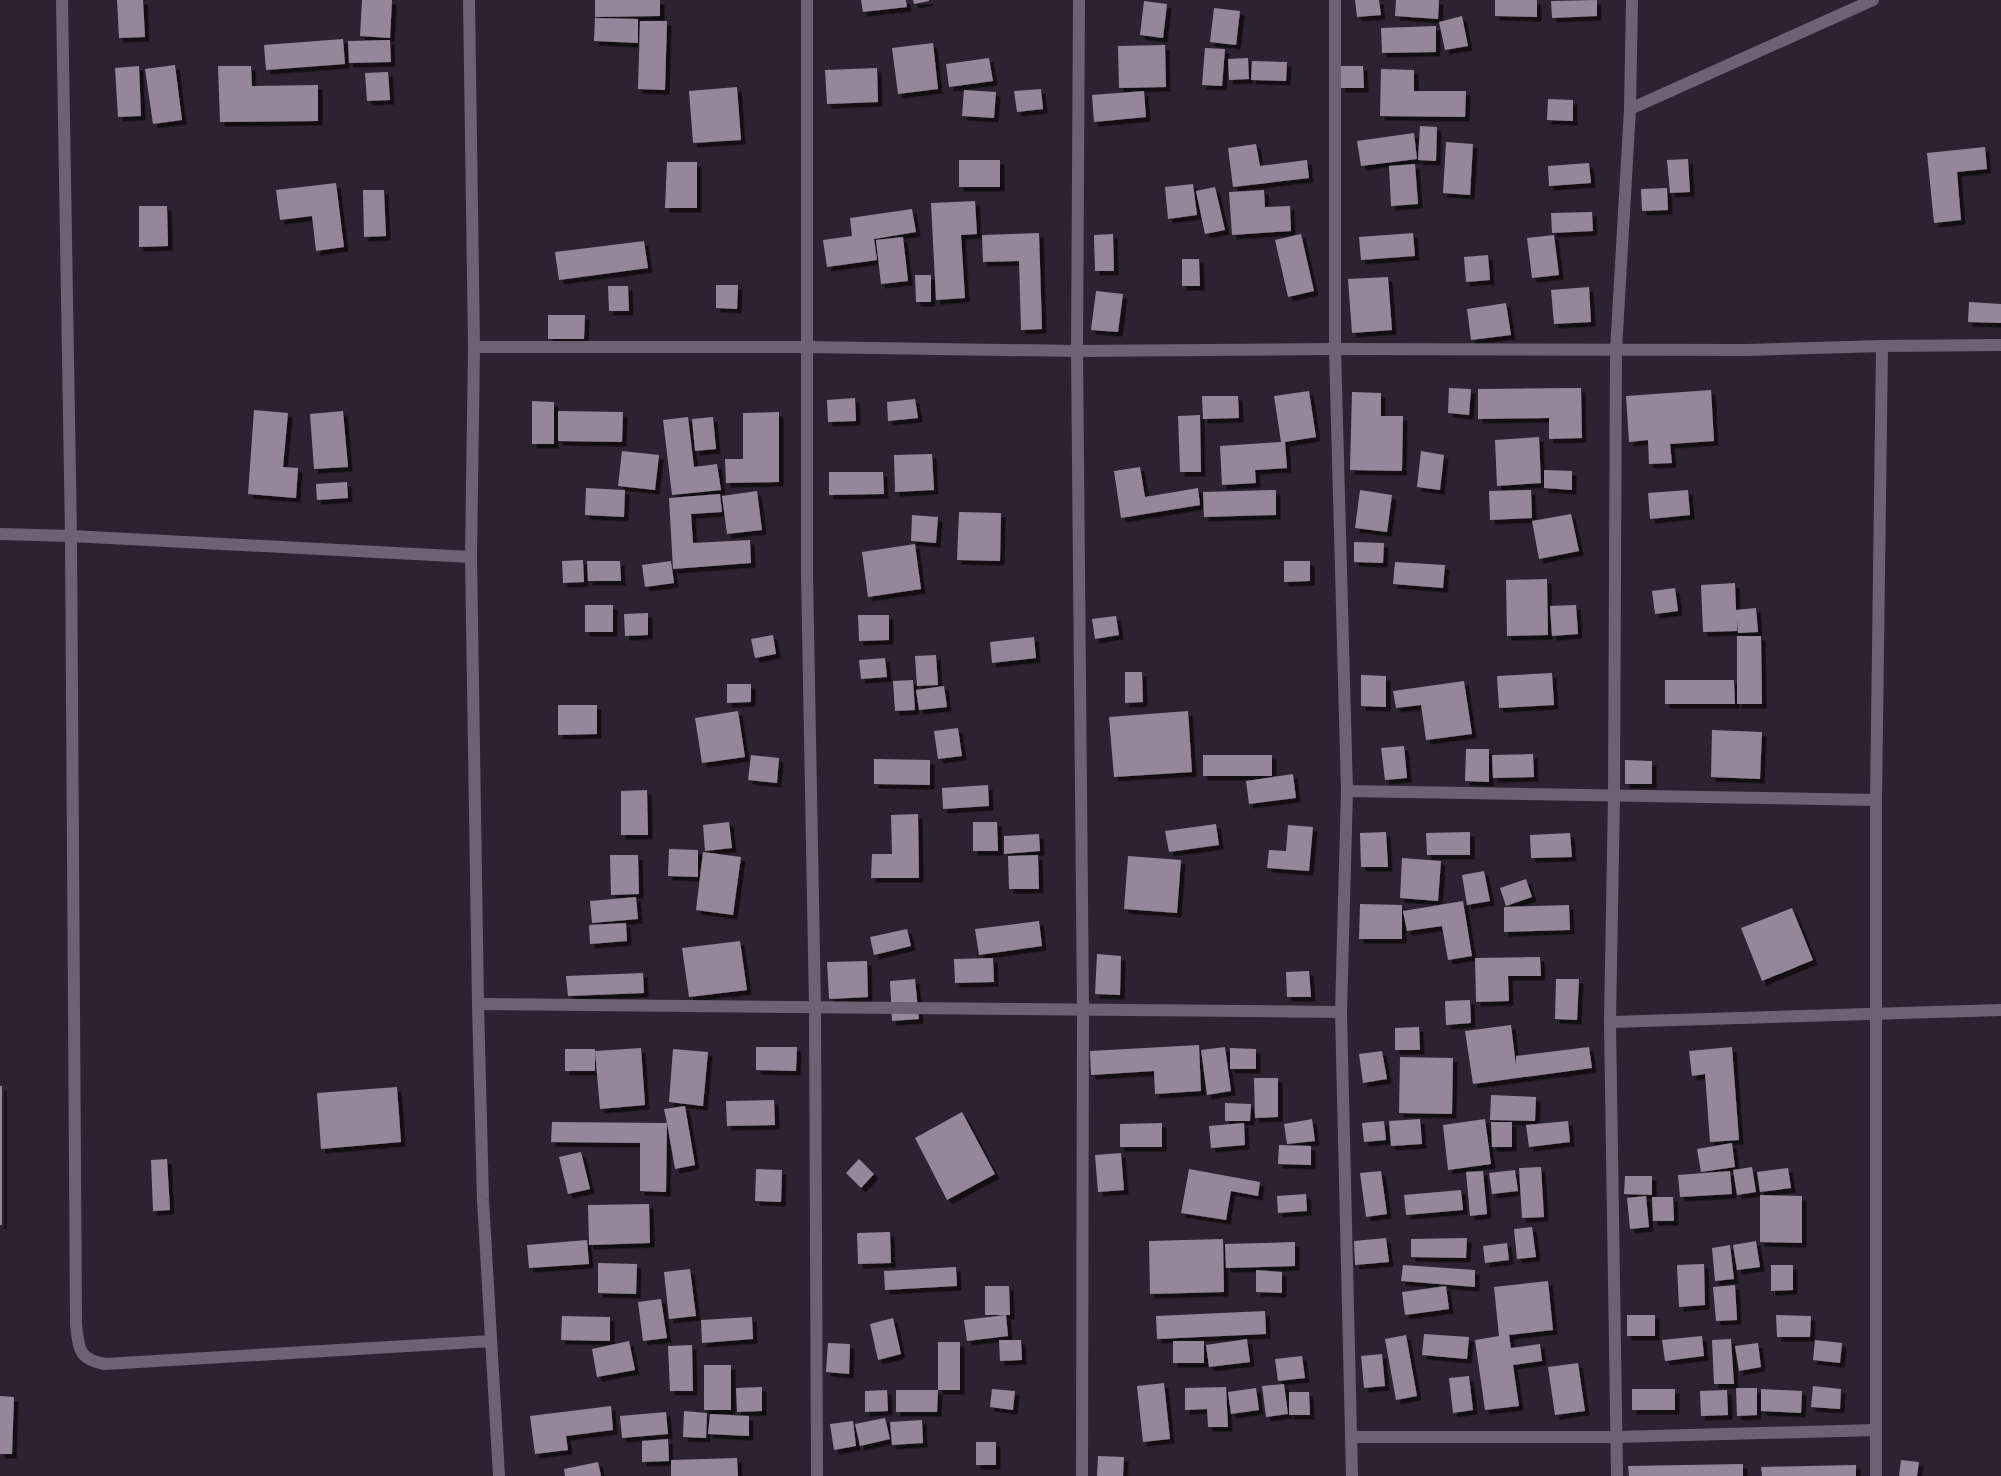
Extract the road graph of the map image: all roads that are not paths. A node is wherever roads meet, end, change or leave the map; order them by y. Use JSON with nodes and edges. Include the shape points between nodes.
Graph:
{"nodes":[{"id":1,"x":62,"y":0,"type":"edge"},
{"id":2,"x":469,"y":0,"type":"edge"},
{"id":3,"x":807,"y":0,"type":"edge"},
{"id":4,"x":1079,"y":0,"type":"edge"},
{"id":5,"x":1335,"y":0,"type":"edge"},
{"id":6,"x":1632,"y":0,"type":"edge"},
{"id":7,"x":1873,"y":0,"type":"edge"},
{"id":8,"x":1630,"y":109,"type":"junction"},
{"id":9,"x":2001,"y":345,"type":"edge"},
{"id":10,"x":1882,"y":346,"type":"junction"},
{"id":11,"x":474,"y":347,"type":"junction"},
{"id":12,"x":806,"y":347,"type":"junction"},
{"id":13,"x":1335,"y":349,"type":"junction"},
{"id":14,"x":1616,"y":350,"type":"junction"},
{"id":15,"x":1077,"y":351,"type":"junction"},
{"id":16,"x":0,"y":534,"type":"edge"},
{"id":17,"x":71,"y":536,"type":"junction"},
{"id":18,"x":471,"y":557,"type":"junction"},
{"id":19,"x":1347,"y":791,"type":"junction"},
{"id":20,"x":1614,"y":796,"type":"junction"},
{"id":21,"x":1876,"y":800,"type":"junction"},
{"id":22,"x":478,"y":1004,"type":"junction"},
{"id":23,"x":815,"y":1008,"type":"junction"},
{"id":24,"x":1083,"y":1010,"type":"junction"},
{"id":25,"x":2001,"y":1010,"type":"edge"},
{"id":26,"x":1342,"y":1012,"type":"junction"},
{"id":27,"x":1875,"y":1014,"type":"junction"},
{"id":28,"x":1610,"y":1022,"type":"junction"},
{"id":29,"x":491,"y":1341,"type":"junction"},
{"id":30,"x":1875,"y":1430,"type":"junction"},
{"id":31,"x":1352,"y":1437,"type":"junction"},
{"id":32,"x":1617,"y":1437,"type":"junction"},
{"id":33,"x":500,"y":1476,"type":"edge"},
{"id":34,"x":817,"y":1476,"type":"edge"},
{"id":35,"x":1082,"y":1476,"type":"edge"},
{"id":36,"x":1352,"y":1476,"type":"edge"},
{"id":37,"x":1617,"y":1476,"type":"edge"},
{"id":38,"x":1876,"y":1476,"type":"edge"}],
"edges":[{"from":1,"to":17,"type":"street"},
{"from":2,"to":11,"type":"street"},
{"from":3,"to":12,"type":"street"},
{"from":4,"to":15,"type":"street"},
{"from":5,"to":13,"type":"street"},
{"from":6,"to":8,"type":"street"},
{"from":7,"to":8,"type":"street"},
{"from":8,"to":14,"type":"street"},
{"from":9,"to":10,"type":"street"},
{"from":10,"to":14,"type":"street"},
{"from":10,"to":21,"type":"street"},
{"from":11,"to":12,"type":"street"},
{"from":11,"to":18,"type":"street"},
{"from":12,"to":15,"type":"street"},
{"from":12,"to":23,"type":"street"},
{"from":13,"to":14,"type":"street"},
{"from":13,"to":15,"type":"street"},
{"from":13,"to":19,"type":"street"},
{"from":14,"to":20,"type":"street"},
{"from":15,"to":24,"type":"street"},
{"from":16,"to":17,"type":"street"},
{"from":17,"to":18,"type":"street"},
{"from":17,"to":29,"type":"street","via":[[76,1324],[80,1351],[90,1361],[105,1364]]},
{"from":18,"to":22,"type":"street"},
{"from":19,"to":20,"type":"street"},
{"from":19,"to":26,"type":"street"},
{"from":20,"to":21,"type":"street"},
{"from":20,"to":28,"type":"street"},
{"from":21,"to":27,"type":"street"},
{"from":22,"to":23,"type":"street"},
{"from":22,"to":29,"type":"street","via":[[482,1200]]},
{"from":23,"to":24,"type":"street"},
{"from":23,"to":34,"type":"street"},
{"from":24,"to":26,"type":"street"},
{"from":24,"to":35,"type":"street"},
{"from":25,"to":27,"type":"street"},
{"from":26,"to":31,"type":"street"},
{"from":27,"to":28,"type":"street"},
{"from":27,"to":30,"type":"street"},
{"from":28,"to":32,"type":"street"},
{"from":29,"to":33,"type":"street"},
{"from":30,"to":32,"type":"street"},
{"from":30,"to":38,"type":"street"},
{"from":31,"to":32,"type":"street"},
{"from":31,"to":36,"type":"street"},
{"from":32,"to":37,"type":"street"}]}
